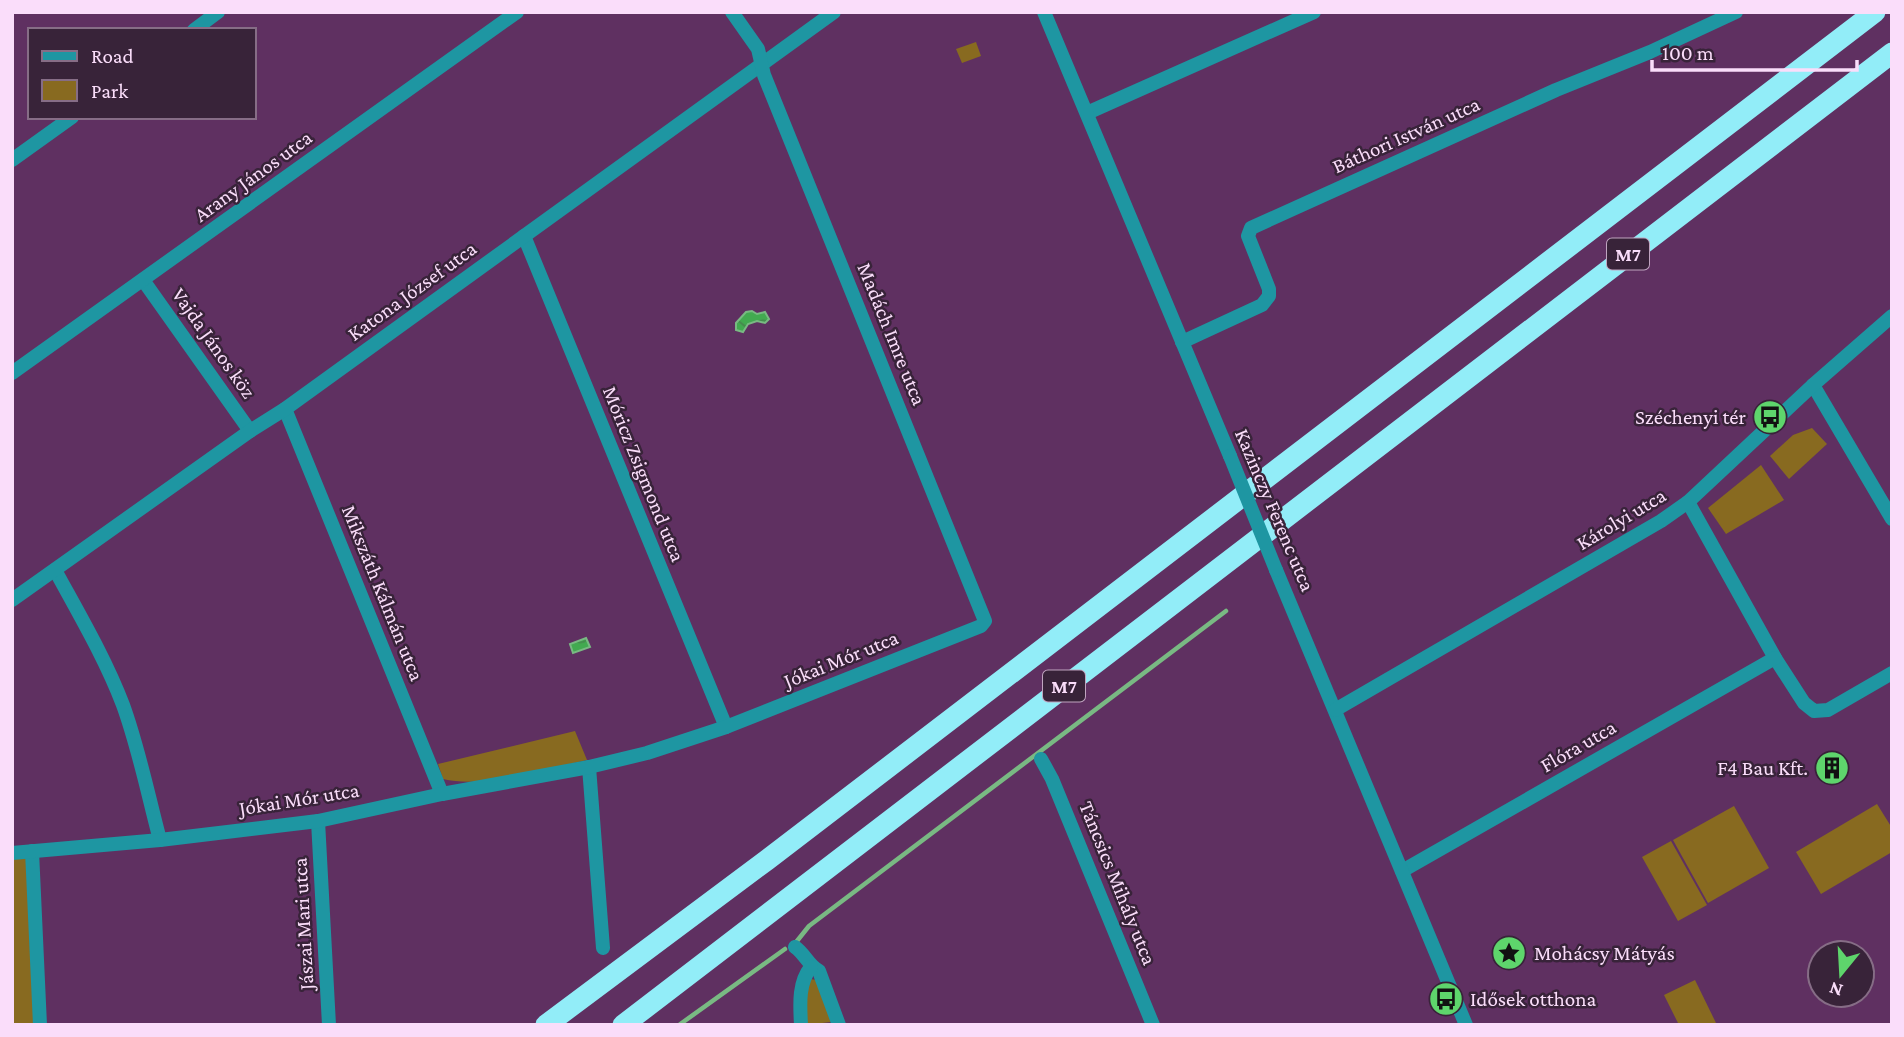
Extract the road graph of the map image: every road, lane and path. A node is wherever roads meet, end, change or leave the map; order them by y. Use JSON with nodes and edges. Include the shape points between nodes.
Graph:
{"nodes":[{"id":1,"x":218,"y":12,"type":"edge"},
{"id":2,"x":517,"y":12,"type":"edge"},
{"id":3,"x":732,"y":12,"type":"edge"},
{"id":4,"x":834,"y":12,"type":"edge"},
{"id":5,"x":1044,"y":12,"type":"edge"},
{"id":6,"x":1314,"y":12,"type":"edge"},
{"id":7,"x":1736,"y":12,"type":"edge"},
{"id":8,"x":1853,"y":12,"type":"edge"},
{"id":9,"x":1875,"y":12,"type":"edge"},
{"id":10,"x":197,"y":28,"type":"edge"},
{"id":11,"x":1892,"y":53,"type":"edge"},
{"id":12,"x":761,"y":63,"type":"junction"},
{"id":13,"x":1087,"y":113,"type":"junction"},
{"id":14,"x":69,"y":119,"type":"edge"},
{"id":15,"x":12,"y":160,"type":"edge"},
{"id":16,"x":1653,"y":184,"type":"junction"},
{"id":17,"x":524,"y":236,"type":"junction"},
{"id":18,"x":144,"y":280,"type":"junction"},
{"id":19,"x":1892,"y":316,"type":"edge"},
{"id":20,"x":1182,"y":342,"type":"junction"},
{"id":21,"x":12,"y":373,"type":"edge"},
{"id":22,"x":1813,"y":385,"type":"junction"},
{"id":23,"x":285,"y":409,"type":"junction"},
{"id":24,"x":250,"y":431,"type":"junction"},
{"id":25,"x":1688,"y":502,"type":"junction"},
{"id":26,"x":1892,"y":519,"type":"edge"},
{"id":27,"x":55,"y":570,"type":"junction"},
{"id":28,"x":12,"y":600,"type":"edge"},
{"id":29,"x":985,"y":621,"type":"joint"},
{"id":30,"x":1775,"y":658,"type":"junction"},
{"id":31,"x":1892,"y":673,"type":"edge"},
{"id":32,"x":1335,"y":710,"type":"junction"},
{"id":33,"x":726,"y":727,"type":"junction"},
{"id":34,"x":1041,"y":759,"type":"dead end"},
{"id":35,"x":589,"y":767,"type":"junction"},
{"id":36,"x":442,"y":794,"type":"junction"},
{"id":37,"x":318,"y":821,"type":"junction"},
{"id":38,"x":160,"y":841,"type":"junction"},
{"id":39,"x":32,"y":851,"type":"junction"},
{"id":40,"x":12,"y":853,"type":"edge"},
{"id":41,"x":1402,"y":871,"type":"junction"},
{"id":42,"x":795,"y":947,"type":"dead end"},
{"id":43,"x":603,"y":948,"type":"dead end"},
{"id":44,"x":811,"y":967,"type":"junction"},
{"id":45,"x":838,"y":1024,"type":"edge"},
{"id":46,"x":40,"y":1025,"type":"edge"},
{"id":47,"x":328,"y":1025,"type":"edge"},
{"id":48,"x":546,"y":1025,"type":"edge"},
{"id":49,"x":623,"y":1025,"type":"edge"},
{"id":50,"x":801,"y":1025,"type":"edge"},
{"id":51,"x":1153,"y":1025,"type":"edge"},
{"id":52,"x":1466,"y":1025,"type":"edge"}],
"edges":[{"from":1,"to":10,"type":"street"},
{"from":2,"to":18,"type":"street","name":"Arany János utca"},
{"from":3,"to":12,"type":"street","name":"Madách Imre utca","via":[[758,49]]},
{"from":4,"to":12,"type":"street","name":"Katona József utca"},
{"from":5,"to":13,"type":"street","name":"Kazinczy Ferenc utca"},
{"from":6,"to":13,"type":"street"},
{"from":7,"to":20,"type":"street","name":"Báthori István utca","via":[[1251,228],[1248,236],[1269,296],[1262,305]]},
{"from":8,"to":16,"type":"highway","via":[[1716,123]]},
{"from":9,"to":16,"type":"highway","number":"M7"},
{"from":11,"to":49,"type":"highway","number":"M7"},
{"from":12,"to":17,"type":"street","name":"Katona József utca"},
{"from":12,"to":29,"type":"street","name":"Madách Imre utca"},
{"from":13,"to":20,"type":"street","name":"Kazinczy Ferenc utca"},
{"from":14,"to":15,"type":"street"},
{"from":16,"to":48,"type":"highway","number":"M7"},
{"from":17,"to":23,"type":"street","name":"Katona József utca"},
{"from":17,"to":33,"type":"street","name":"Móricz Zsigmond utca"},
{"from":18,"to":21,"type":"street","name":"Arany János utca"},
{"from":18,"to":24,"type":"street","name":"Vajda János köz"},
{"from":19,"to":22,"type":"street","name":"Károlyi utca"},
{"from":20,"to":32,"type":"street","name":"Kazinczy Ferenc utca","bridge":true},
{"from":22,"to":25,"type":"street","name":"Károlyi utca"},
{"from":22,"to":26,"type":"street"},
{"from":23,"to":24,"type":"street","name":"Katona József utca"},
{"from":23,"to":36,"type":"street","name":"Mikszáth Kálmán utca"},
{"from":24,"to":27,"type":"street","name":"Katona József utca"},
{"from":25,"to":30,"type":"street"},
{"from":25,"to":32,"type":"street","name":"Károlyi utca"},
{"from":27,"to":28,"type":"street","name":"Katona József utca"},
{"from":27,"to":38,"type":"street","via":[[122,704]]},
{"from":29,"to":33,"type":"street","name":"Jókai Mór utca"},
{"from":30,"to":31,"type":"street","via":[[1814,711],[1828,710]]},
{"from":30,"to":41,"type":"street","name":"Flóra utca"},
{"from":32,"to":41,"type":"street","name":"Kazinczy Ferenc utca"},
{"from":33,"to":35,"type":"street","name":"Jókai Mór utca"},
{"from":34,"to":51,"type":"street","name":"Táncsics Mihály utca"},
{"from":35,"to":36,"type":"street","name":"Jókai Mór utca"},
{"from":35,"to":43,"type":"street"},
{"from":36,"to":37,"type":"street","name":"Jókai Mór utca"},
{"from":37,"to":38,"type":"street","name":"Jókai Mór utca"},
{"from":37,"to":47,"type":"street","name":"Jászai Mari utca"},
{"from":38,"to":39,"type":"street","name":"Jókai Mór utca"},
{"from":39,"to":40,"type":"street","name":"Jókai Mór utca"},
{"from":39,"to":46,"type":"street"},
{"from":41,"to":52,"type":"street","name":"Kazinczy Ferenc utca"},
{"from":42,"to":44,"type":"street"},
{"from":44,"to":45,"type":"street","via":[[825,982]]},
{"from":44,"to":50,"type":"street","via":[[804,976],[800,999]]}]}
